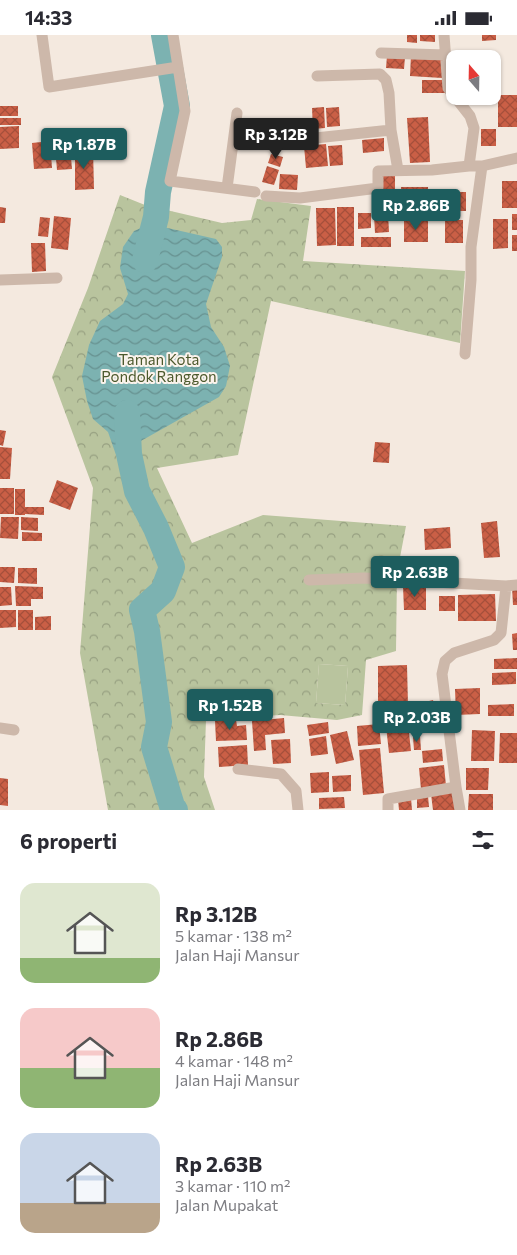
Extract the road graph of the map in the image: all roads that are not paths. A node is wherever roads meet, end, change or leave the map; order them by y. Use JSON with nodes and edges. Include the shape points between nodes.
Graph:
{"nodes":[{"id":1,"x":42,"y":35,"type":"edge"},
{"id":2,"x":173,"y":35,"type":"edge"},
{"id":3,"x":444,"y":35,"type":"edge"},
{"id":4,"x":381,"y":53,"type":"dead end"},
{"id":5,"x":446,"y":55,"type":"joint"},
{"id":6,"x":173,"y":68,"type":"junction"},
{"id":7,"x":317,"y":76,"type":"dead end"},
{"id":8,"x":461,"y":105,"type":"edge"},
{"id":9,"x":237,"y":113,"type":"dead end"},
{"id":10,"x":235,"y":130,"type":"junction"},
{"id":11,"x":391,"y":130,"type":"junction"},
{"id":12,"x":271,"y":135,"type":"dead end"},
{"id":13,"x":306,"y":139,"type":"dead end"},
{"id":14,"x":517,"y":158,"type":"edge"},
{"id":15,"x":469,"y":166,"type":"junction"},
{"id":16,"x":482,"y":166,"type":"junction"},
{"id":17,"x":398,"y":170,"type":"junction"},
{"id":18,"x":227,"y":188,"type":"junction"},
{"id":19,"x":57,"y":278,"type":"dead end"},
{"id":20,"x":0,"y":280,"type":"edge"},
{"id":21,"x":465,"y":354,"type":"dead end"},
{"id":22,"x":308,"y":580,"type":"dead end"},
{"id":23,"x":511,"y":586,"type":"edge"},
{"id":24,"x":0,"y":729,"type":"edge"},
{"id":25,"x":14,"y":729,"type":"dead end"},
{"id":26,"x":238,"y":769,"type":"dead end"},
{"id":27,"x":456,"y":787,"type":"junction"},
{"id":28,"x":298,"y":810,"type":"edge"},
{"id":29,"x":388,"y":810,"type":"edge"},
{"id":30,"x":460,"y":810,"type":"edge"}],
"edges":[{"from":1,"to":6,"type":"street","via":[[49,87]]},
{"from":2,"to":6,"type":"street"},
{"from":3,"to":5,"type":"street"},
{"from":4,"to":5,"type":"street"},
{"from":6,"to":18,"type":"street","via":[[185,111],[170,181]]},
{"from":7,"to":11,"type":"street","via":[[380,74],[386,80]]},
{"from":8,"to":15,"type":"street","via":[[474,128]]},
{"from":9,"to":10,"type":"street"},
{"from":10,"to":12,"type":"street"},
{"from":10,"to":18,"type":"street"},
{"from":11,"to":13,"type":"street"},
{"from":11,"to":17,"type":"street"},
{"from":14,"to":16,"type":"street"},
{"from":15,"to":16,"type":"street"},
{"from":15,"to":17,"type":"street"},
{"from":16,"to":21,"type":"street","via":[[471,247]]},
{"from":17,"to":18,"type":"street","via":[[378,171],[378,188],[300,198]]},
{"from":19,"to":20,"type":"street"},
{"from":22,"to":23,"type":"street","via":[[364,577]]},
{"from":23,"to":27,"type":"street","via":[[501,633],[494,640],[454,653],[445,661],[442,674]]},
{"from":24,"to":25,"type":"street"},
{"from":26,"to":28,"type":"street","via":[[281,774],[296,791]]},
{"from":27,"to":29,"type":"street","via":[[388,799]]},
{"from":27,"to":30,"type":"street"}]}
